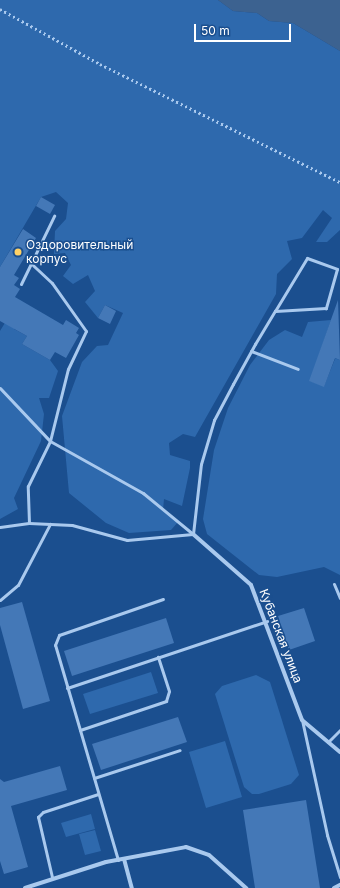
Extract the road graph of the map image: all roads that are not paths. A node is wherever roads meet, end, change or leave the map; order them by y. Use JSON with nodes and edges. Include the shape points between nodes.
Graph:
{"nodes":[{"id":1,"x":54,"y":216,"type":"dead end"},
{"id":2,"x":33,"y":265,"type":"junction"},
{"id":3,"x":21,"y":284,"type":"dead end"},
{"id":4,"x":275,"y":311,"type":"junction"},
{"id":5,"x":251,"y":351,"type":"junction"},
{"id":6,"x":298,"y":369,"type":"dead end"},
{"id":7,"x":0,"y":388,"type":"edge"},
{"id":8,"x":50,"y":440,"type":"junction"},
{"id":9,"x":29,"y":523,"type":"junction"},
{"id":10,"x":50,"y":524,"type":"junction"},
{"id":11,"x":0,"y":527,"type":"edge"},
{"id":12,"x":193,"y":534,"type":"junction"},
{"id":13,"x":334,"y":584,"type":"dead end"},
{"id":14,"x":340,"y":598,"type":"edge"},
{"id":15,"x":163,"y":599,"type":"dead end"},
{"id":16,"x":0,"y":600,"type":"edge"},
{"id":17,"x":267,"y":621,"type":"junction"},
{"id":18,"x":158,"y":658,"type":"junction"},
{"id":19,"x":67,"y":688,"type":"junction"},
{"id":20,"x":302,"y":720,"type":"junction"},
{"id":21,"x":80,"y":730,"type":"junction"},
{"id":22,"x":340,"y":730,"type":"edge"},
{"id":23,"x":328,"y":742,"type":"junction"},
{"id":24,"x":180,"y":750,"type":"dead end"},
{"id":25,"x":340,"y":752,"type":"edge"},
{"id":26,"x":94,"y":778,"type":"junction"},
{"id":27,"x":98,"y":794,"type":"junction"},
{"id":28,"x":124,"y":859,"type":"junction"},
{"id":29,"x":118,"y":860,"type":"junction"},
{"id":30,"x":52,"y":877,"type":"junction"},
{"id":31,"x":340,"y":877,"type":"edge"},
{"id":32,"x":340,"y":885,"type":"edge"},
{"id":33,"x":25,"y":888,"type":"edge"},
{"id":34,"x":132,"y":888,"type":"edge"},
{"id":35,"x":246,"y":888,"type":"edge"},
{"id":36,"x":334,"y":888,"type":"edge"}],
"edges":[{"from":1,"to":2,"type":"lane"},
{"from":2,"to":3,"type":"lane"},
{"from":2,"to":8,"type":"lane","via":[[52,282],[86,331],[68,369]]},
{"from":4,"to":4,"type":"lane","via":[[326,308],[337,269],[307,258]]},
{"from":4,"to":5,"type":"lane"},
{"from":5,"to":6,"type":"lane"},
{"from":5,"to":12,"type":"lane","via":[[214,420],[201,464]]},
{"from":7,"to":8,"type":"lane"},
{"from":8,"to":9,"type":"lane","via":[[28,486]]},
{"from":8,"to":12,"type":"lane","via":[[143,492]]},
{"from":9,"to":10,"type":"lane"},
{"from":9,"to":11,"type":"lane"},
{"from":10,"to":12,"type":"lane","via":[[89,528],[127,540]]},
{"from":10,"to":16,"type":"lane","via":[[18,585]]},
{"from":12,"to":17,"type":"street","name":"Кубанская улица","via":[[251,585]]},
{"from":13,"to":14,"type":"lane"},
{"from":15,"to":19,"type":"lane","via":[[59,636],[56,649]]},
{"from":17,"to":18,"type":"lane"},
{"from":17,"to":20,"type":"street","name":"Кубанская улица"},
{"from":18,"to":19,"type":"lane"},
{"from":18,"to":21,"type":"lane","via":[[169,691],[166,701]]},
{"from":19,"to":21,"type":"lane"},
{"from":20,"to":23,"type":"street"},
{"from":20,"to":31,"type":"lane","via":[[326,835]]},
{"from":21,"to":26,"type":"lane"},
{"from":22,"to":23,"type":"lane"},
{"from":23,"to":25,"type":"street"},
{"from":24,"to":26,"type":"lane"},
{"from":26,"to":27,"type":"lane"},
{"from":27,"to":29,"type":"lane"},
{"from":27,"to":30,"type":"lane","via":[[43,812],[38,817]]},
{"from":28,"to":29,"type":"street"},
{"from":28,"to":34,"type":"street"},
{"from":28,"to":35,"type":"street","via":[[173,848],[199,850],[224,866]]},
{"from":29,"to":30,"type":"street"},
{"from":30,"to":33,"type":"street"},
{"from":32,"to":36,"type":"street"}]}
